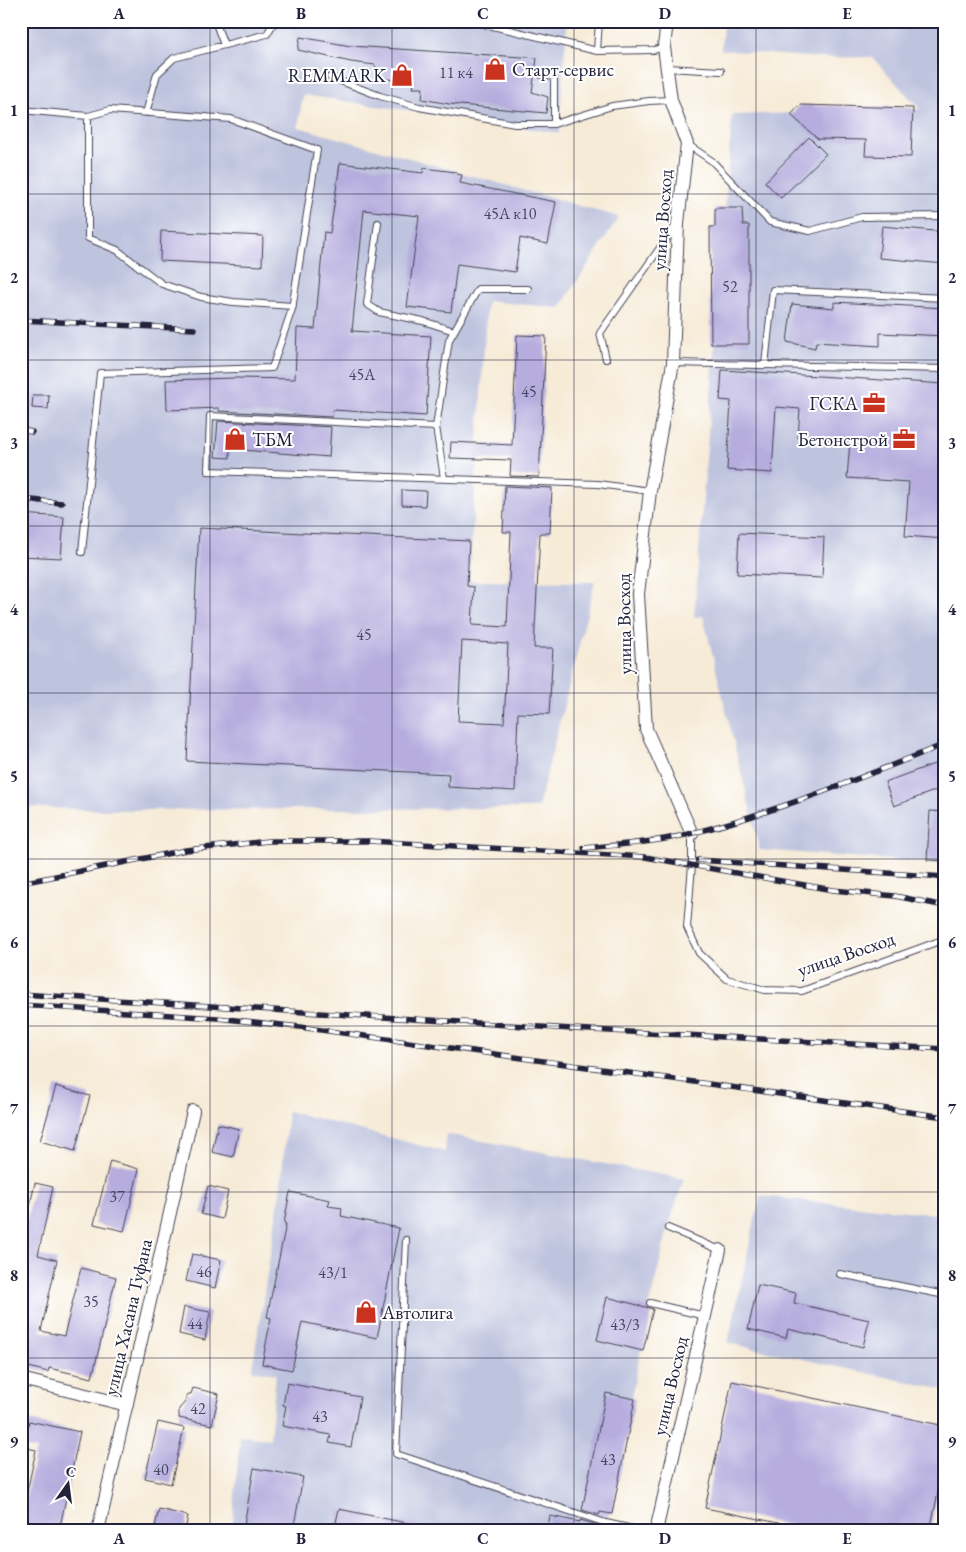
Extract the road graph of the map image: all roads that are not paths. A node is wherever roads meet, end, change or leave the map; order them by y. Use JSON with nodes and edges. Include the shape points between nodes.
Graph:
{"nodes":[{"id":1,"x":215,"y":21,"type":"edge"},
{"id":2,"x":275,"y":21,"type":"edge"},
{"id":3,"x":472,"y":21,"type":"edge"},
{"id":4,"x":600,"y":21,"type":"edge"},
{"id":5,"x":668,"y":21,"type":"edge"},
{"id":6,"x":224,"y":45,"type":"junction"},
{"id":7,"x":664,"y":48,"type":"junction"},
{"id":8,"x":596,"y":51,"type":"junction"},
{"id":9,"x":667,"y":68,"type":"junction"},
{"id":10,"x":721,"y":71,"type":"dead end"},
{"id":11,"x":542,"y":76,"type":"dead end"},
{"id":12,"x":330,"y":77,"type":"dead end"},
{"id":13,"x":671,"y":100,"type":"junction"},
{"id":14,"x":21,"y":110,"type":"edge"},
{"id":15,"x":146,"y":113,"type":"junction"},
{"id":16,"x":88,"y":116,"type":"junction"},
{"id":17,"x":554,"y":124,"type":"junction"},
{"id":18,"x":687,"y":144,"type":"junction"},
{"id":19,"x":945,"y":216,"type":"edge"},
{"id":20,"x":378,"y":223,"type":"dead end"},
{"id":21,"x":678,"y":223,"type":"junction"},
{"id":22,"x":528,"y":288,"type":"dead end"},
{"id":23,"x":945,"y":298,"type":"edge"},
{"id":24,"x":293,"y":306,"type":"junction"},
{"id":25,"x":454,"y":331,"type":"junction"},
{"id":26,"x":606,"y":359,"type":"dead end"},
{"id":27,"x":673,"y":363,"type":"junction"},
{"id":28,"x":765,"y":365,"type":"junction"},
{"id":29,"x":945,"y":369,"type":"edge"},
{"id":30,"x":436,"y":426,"type":"junction"},
{"id":31,"x":444,"y":478,"type":"junction"},
{"id":32,"x":650,"y":491,"type":"junction"},
{"id":33,"x":82,"y":552,"type":"dead end"},
{"id":34,"x":692,"y":834,"type":"joint"},
{"id":35,"x":945,"y":940,"type":"edge"},
{"id":36,"x":193,"y":1111,"type":"dead end"},
{"id":37,"x":668,"y":1228,"type":"dead end"},
{"id":38,"x":406,"y":1240,"type":"dead end"},
{"id":39,"x":720,"y":1250,"type":"joint"},
{"id":40,"x":840,"y":1274,"type":"dead end"},
{"id":41,"x":945,"y":1295,"type":"edge"},
{"id":42,"x":650,"y":1303,"type":"dead end"},
{"id":43,"x":705,"y":1316,"type":"junction"},
{"id":44,"x":21,"y":1379,"type":"edge"},
{"id":45,"x":127,"y":1405,"type":"junction"},
{"id":46,"x":98,"y":1531,"type":"edge"},
{"id":47,"x":642,"y":1531,"type":"edge"},
{"id":48,"x":656,"y":1531,"type":"edge"}],
"edges":[{"from":1,"to":6,"type":"lane"},
{"from":2,"to":6,"type":"lane","via":[[267,34]]},
{"from":3,"to":8,"type":"lane"},
{"from":4,"to":8,"type":"lane"},
{"from":5,"to":7,"type":"street","name":"улица Восход"},
{"from":6,"to":15,"type":"lane","via":[[174,58],[157,74]]},
{"from":7,"to":8,"type":"lane"},
{"from":7,"to":9,"type":"street","name":"улица Восход"},
{"from":9,"to":10,"type":"lane"},
{"from":9,"to":13,"type":"street","name":"улица Восход"},
{"from":11,"to":17,"type":"lane","via":[[554,77]]},
{"from":12,"to":17,"type":"lane","via":[[418,107],[515,124]]},
{"from":13,"to":17,"type":"lane","via":[[612,106]]},
{"from":13,"to":18,"type":"street","name":"улица Восход"},
{"from":14,"to":16,"type":"lane"},
{"from":15,"to":16,"type":"lane","via":[[110,110]]},
{"from":15,"to":24,"type":"lane","via":[[231,119],[317,150]]},
{"from":16,"to":24,"type":"lane","via":[[88,238],[117,250],[162,284],[201,297]]},
{"from":18,"to":19,"type":"lane","via":[[712,161],[770,222],[810,231],[862,217]]},
{"from":18,"to":21,"type":"street","name":"улица Восход"},
{"from":20,"to":25,"type":"lane","via":[[367,304],[379,312]]},
{"from":21,"to":26,"type":"lane","via":[[600,333]]},
{"from":21,"to":27,"type":"street","name":"улица Восход"},
{"from":22,"to":25,"type":"lane","via":[[478,290]]},
{"from":23,"to":28,"type":"lane","via":[[773,290]]},
{"from":24,"to":33,"type":"lane","via":[[272,368],[100,373]]},
{"from":25,"to":30,"type":"lane","via":[[449,340]]},
{"from":27,"to":28,"type":"lane"},
{"from":27,"to":32,"type":"street","name":"улица Восход"},
{"from":28,"to":29,"type":"lane"},
{"from":30,"to":31,"type":"lane"},
{"from":30,"to":31,"type":"lane","via":[[210,416],[208,471]]},
{"from":31,"to":32,"type":"lane","via":[[598,484]]},
{"from":32,"to":34,"type":"street","name":"улица Восход","via":[[638,594],[646,729]]},
{"from":34,"to":35,"type":"lane","name":"улица Восход","via":[[687,927],[700,953],[727,979],[765,990],[802,991]]},
{"from":36,"to":45,"type":"street","name":"улица Хасана Туфана"},
{"from":37,"to":39,"type":"lane"},
{"from":38,"to":47,"type":"lane","via":[[396,1454],[606,1523]]},
{"from":39,"to":43,"type":"street","name":"улица Восход"},
{"from":40,"to":41,"type":"lane"},
{"from":42,"to":43,"type":"lane"},
{"from":43,"to":48,"type":"street","name":"улица Восход"},
{"from":44,"to":45,"type":"street"},
{"from":45,"to":46,"type":"street","name":"улица Хасана Туфана"}]}
